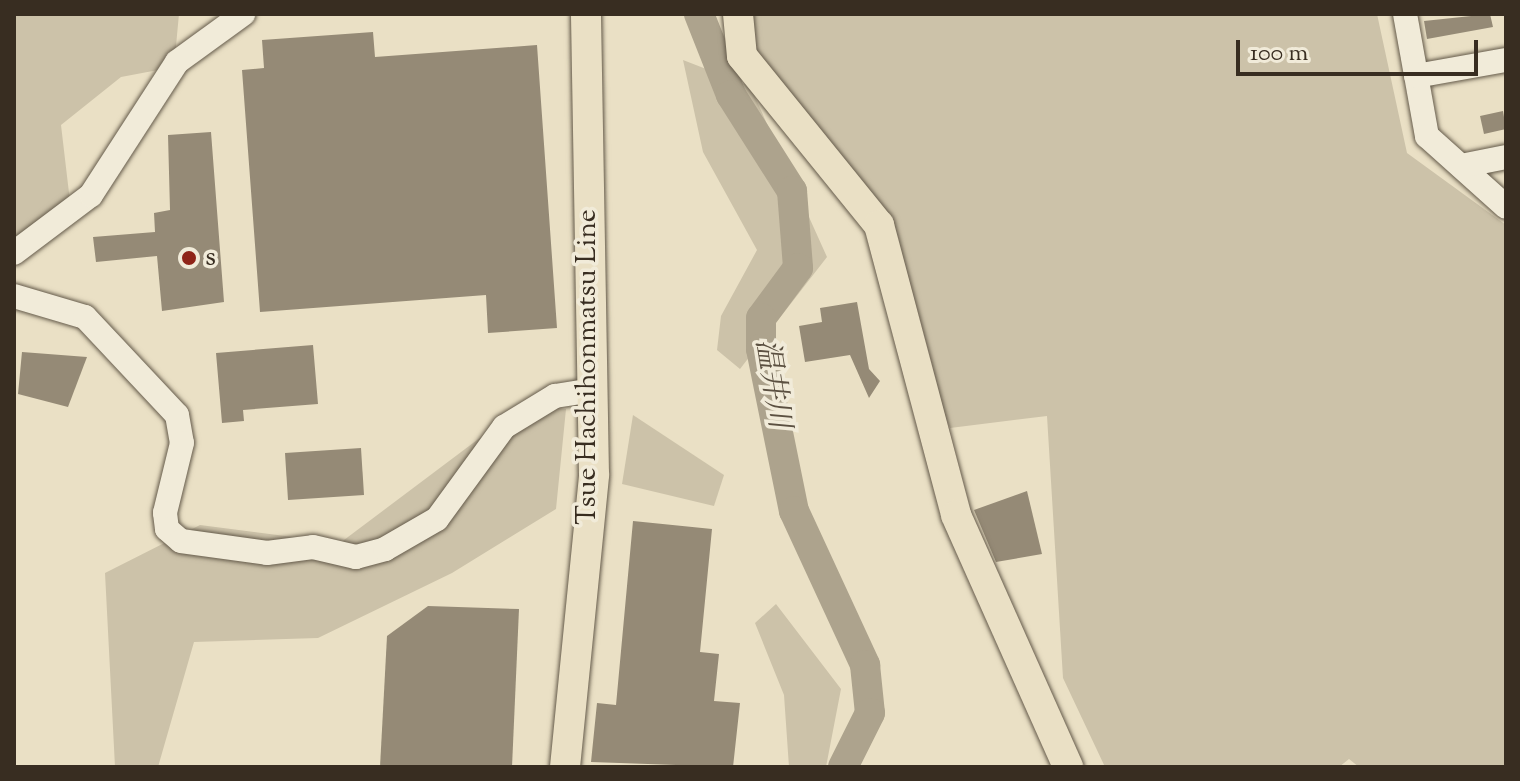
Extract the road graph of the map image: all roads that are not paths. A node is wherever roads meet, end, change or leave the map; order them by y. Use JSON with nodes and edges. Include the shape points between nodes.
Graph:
{"nodes":[{"id":1,"x":243,"y":14,"type":"edge"},
{"id":2,"x":586,"y":14,"type":"edge"},
{"id":3,"x":738,"y":14,"type":"edge"},
{"id":4,"x":1405,"y":14,"type":"edge"},
{"id":5,"x":1506,"y":60,"type":"edge"},
{"id":6,"x":1416,"y":76,"type":"junction"},
{"id":7,"x":1506,"y":157,"type":"edge"},
{"id":8,"x":1461,"y":166,"type":"junction"},
{"id":9,"x":1506,"y":207,"type":"edge"},
{"id":10,"x":14,"y":253,"type":"edge"},
{"id":11,"x":14,"y":296,"type":"edge"},
{"id":12,"x":593,"y":390,"type":"junction"},
{"id":13,"x":565,"y":767,"type":"edge"},
{"id":14,"x":1068,"y":767,"type":"edge"}],
"edges":[{"from":1,"to":10,"type":"street","via":[[177,62],[91,195]]},
{"from":2,"to":12,"type":"main road","name":"Tsue Hachihonmatsu Line"},
{"from":3,"to":14,"type":"main road","via":[[742,56],[879,225],[956,515]]},
{"from":4,"to":6,"type":"street"},
{"from":5,"to":6,"type":"street"},
{"from":6,"to":8,"type":"street","via":[[1427,136]]},
{"from":7,"to":8,"type":"street"},
{"from":8,"to":9,"type":"street"},
{"from":11,"to":12,"type":"street","via":[[85,317],[177,415],[182,443],[165,513],[167,529],[181,541],[267,553],[313,547],[356,557],[385,549],[437,519],[504,427],[555,396]]},
{"from":12,"to":13,"type":"main road","name":"Tsue Hachihonmatsu Line","via":[[594,474]]}]}
